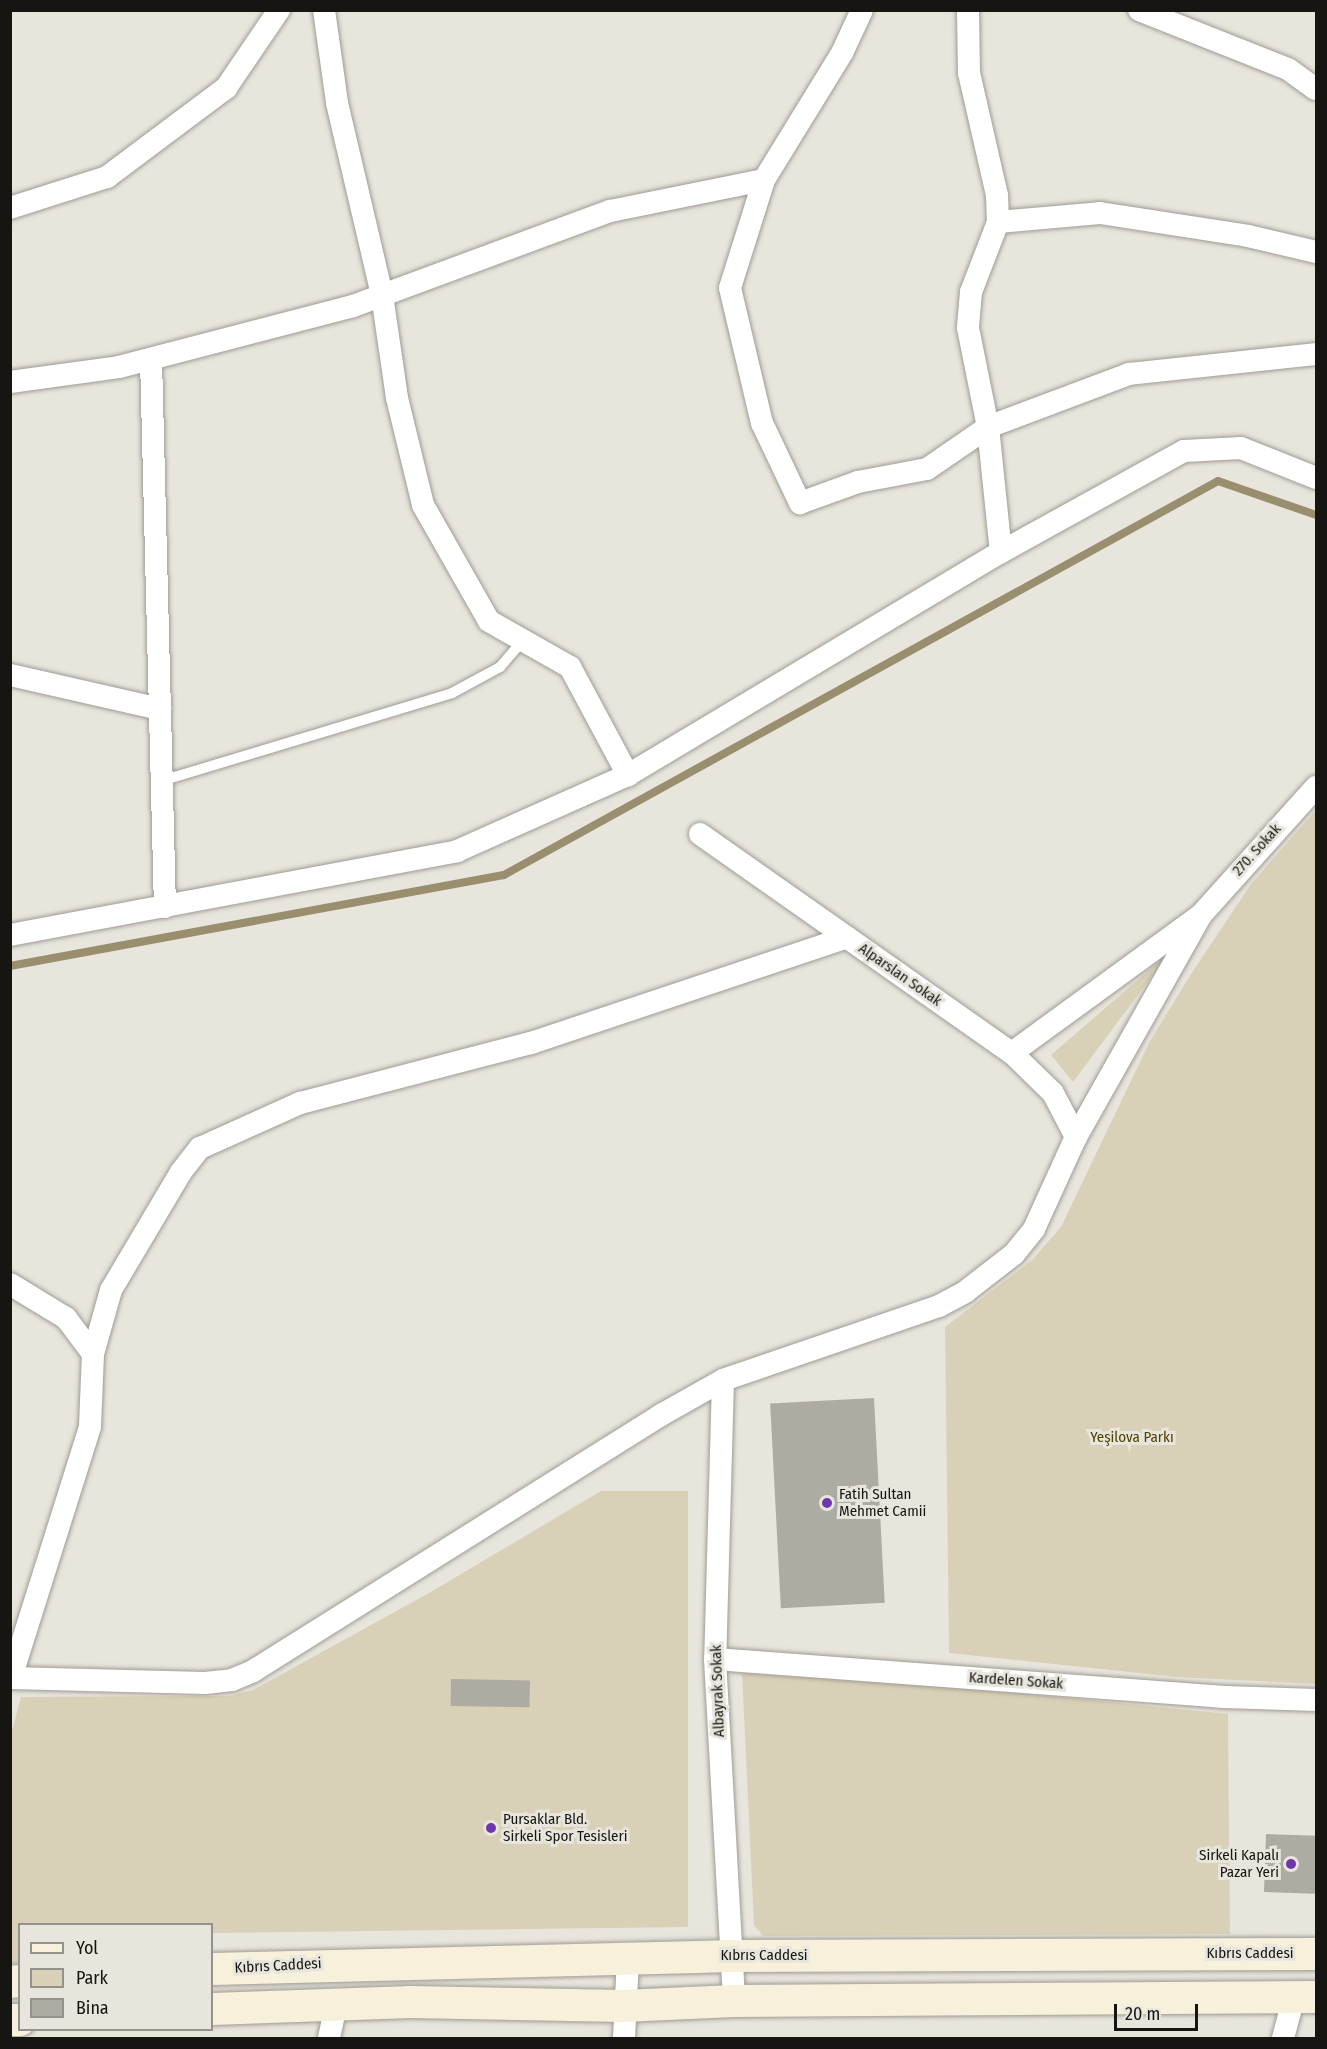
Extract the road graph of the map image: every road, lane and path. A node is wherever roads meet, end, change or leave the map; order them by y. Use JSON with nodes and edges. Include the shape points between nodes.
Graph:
{"nodes":[{"id":1,"x":279,"y":10,"type":"edge"},
{"id":2,"x":324,"y":10,"type":"edge"},
{"id":3,"x":862,"y":10,"type":"edge"},
{"id":4,"x":968,"y":10,"type":"edge"},
{"id":5,"x":1139,"y":10,"type":"edge"},
{"id":6,"x":1317,"y":89,"type":"edge"},
{"id":7,"x":764,"y":180,"type":"junction"},
{"id":8,"x":10,"y":208,"type":"edge"},
{"id":9,"x":998,"y":222,"type":"junction"},
{"id":10,"x":1317,"y":252,"type":"edge"},
{"id":11,"x":382,"y":295,"type":"junction"},
{"id":12,"x":1317,"y":354,"type":"edge"},
{"id":13,"x":151,"y":359,"type":"junction"},
{"id":14,"x":10,"y":382,"type":"edge"},
{"id":15,"x":988,"y":427,"type":"junction"},
{"id":16,"x":1317,"y":478,"type":"edge"},
{"id":17,"x":1000,"y":552,"type":"junction"},
{"id":18,"x":523,"y":640,"type":"junction"},
{"id":19,"x":10,"y":675,"type":"edge"},
{"id":20,"x":160,"y":709,"type":"junction"},
{"id":21,"x":628,"y":775,"type":"junction"},
{"id":22,"x":161,"y":781,"type":"junction"},
{"id":23,"x":1317,"y":787,"type":"edge"},
{"id":24,"x":700,"y":834,"type":"dead end"},
{"id":25,"x":165,"y":907,"type":"junction"},
{"id":26,"x":1201,"y":915,"type":"junction"},
{"id":27,"x":10,"y":935,"type":"edge"},
{"id":28,"x":847,"y":937,"type":"junction"},
{"id":29,"x":1012,"y":1053,"type":"junction"},
{"id":30,"x":1076,"y":1137,"type":"junction"},
{"id":31,"x":10,"y":1284,"type":"edge"},
{"id":32,"x":93,"y":1354,"type":"junction"},
{"id":33,"x":723,"y":1380,"type":"junction"},
{"id":34,"x":715,"y":1659,"type":"junction"},
{"id":35,"x":11,"y":1678,"type":"edge"},
{"id":36,"x":1317,"y":1700,"type":"edge"},
{"id":37,"x":1317,"y":1954,"type":"edge"},
{"id":38,"x":731,"y":1956,"type":"junction"},
{"id":39,"x":628,"y":1958,"type":"junction"},
{"id":40,"x":213,"y":1969,"type":"edge"},
{"id":41,"x":1305,"y":1997,"type":"edge"},
{"id":42,"x":734,"y":2001,"type":"junction"},
{"id":43,"x":336,"y":2004,"type":"junction"},
{"id":44,"x":624,"y":2006,"type":"junction"},
{"id":45,"x":213,"y":2009,"type":"edge"},
{"id":46,"x":329,"y":2038,"type":"edge"},
{"id":47,"x":624,"y":2038,"type":"edge"},
{"id":48,"x":1283,"y":2038,"type":"edge"}],
"edges":[{"from":1,"to":8,"type":"street","via":[[226,88],[107,177]]},
{"from":2,"to":11,"type":"street","via":[[337,103]]},
{"from":3,"to":7,"type":"street","via":[[842,53]]},
{"from":4,"to":9,"type":"street","via":[[969,73],[997,195]]},
{"from":5,"to":6,"type":"street","via":[[1288,69]]},
{"from":7,"to":11,"type":"street","via":[[610,211]]},
{"from":7,"to":15,"type":"street","via":[[730,288],[762,423],[800,503],[858,482],[927,469]]},
{"from":9,"to":10,"type":"street","via":[[1100,213],[1248,236]]},
{"from":9,"to":15,"type":"street","via":[[971,292],[968,328]]},
{"from":11,"to":13,"type":"street"},
{"from":11,"to":18,"type":"street","via":[[397,398],[423,504],[489,621]]},
{"from":12,"to":15,"type":"street","via":[[1129,374]]},
{"from":13,"to":14,"type":"street"},
{"from":13,"to":20,"type":"street"},
{"from":15,"to":17,"type":"street"},
{"from":16,"to":17,"type":"street","via":[[1241,448],[1184,451]]},
{"from":17,"to":21,"type":"street"},
{"from":18,"to":21,"type":"street","via":[[570,667]]},
{"from":18,"to":22,"type":"lane","via":[[500,667],[452,693]]},
{"from":19,"to":20,"type":"street"},
{"from":20,"to":22,"type":"street"},
{"from":21,"to":25,"type":"street","via":[[457,851]]},
{"from":22,"to":25,"type":"street"},
{"from":23,"to":26,"type":"street","name":"270. Sokak"},
{"from":24,"to":28,"type":"street","name":"Alparslan Sokak"},
{"from":25,"to":27,"type":"street"},
{"from":26,"to":29,"type":"street"},
{"from":26,"to":30,"type":"street"},
{"from":28,"to":29,"type":"street","name":"Alparslan Sokak"},
{"from":28,"to":32,"type":"street","via":[[531,1043],[300,1103],[200,1149],[181,1172],[111,1290]]},
{"from":29,"to":30,"type":"street","name":"Alparslan Sokak","via":[[1053,1093]]},
{"from":30,"to":33,"type":"street","via":[[1034,1228],[1014,1254],[965,1292],[939,1306]]},
{"from":31,"to":32,"type":"street","via":[[66,1318]]},
{"from":32,"to":35,"type":"street","via":[[90,1427]]},
{"from":33,"to":34,"type":"street","name":"Albayrak Sokak"},
{"from":33,"to":35,"type":"street","via":[[253,1671],[232,1680],[194,1684]]},
{"from":34,"to":36,"type":"street","name":"Kardelen Sokak","via":[[1225,1697]]},
{"from":34,"to":38,"type":"street","name":"Albayrak Sokak"},
{"from":37,"to":38,"type":"main road","name":"Kıbrıs Caddesi"},
{"from":38,"to":39,"type":"main road","name":"Kıbrıs Caddesi"},
{"from":38,"to":42,"type":"street","name":"Albayrak Sokak"},
{"from":39,"to":40,"type":"main road","name":"Kıbrıs Caddesi"},
{"from":39,"to":44,"type":"street"},
{"from":41,"to":42,"type":"main road"},
{"from":41,"to":48,"type":"street"},
{"from":42,"to":44,"type":"main road"},
{"from":43,"to":44,"type":"main road"},
{"from":43,"to":45,"type":"main road"},
{"from":43,"to":46,"type":"street"},
{"from":44,"to":47,"type":"street"}]}
